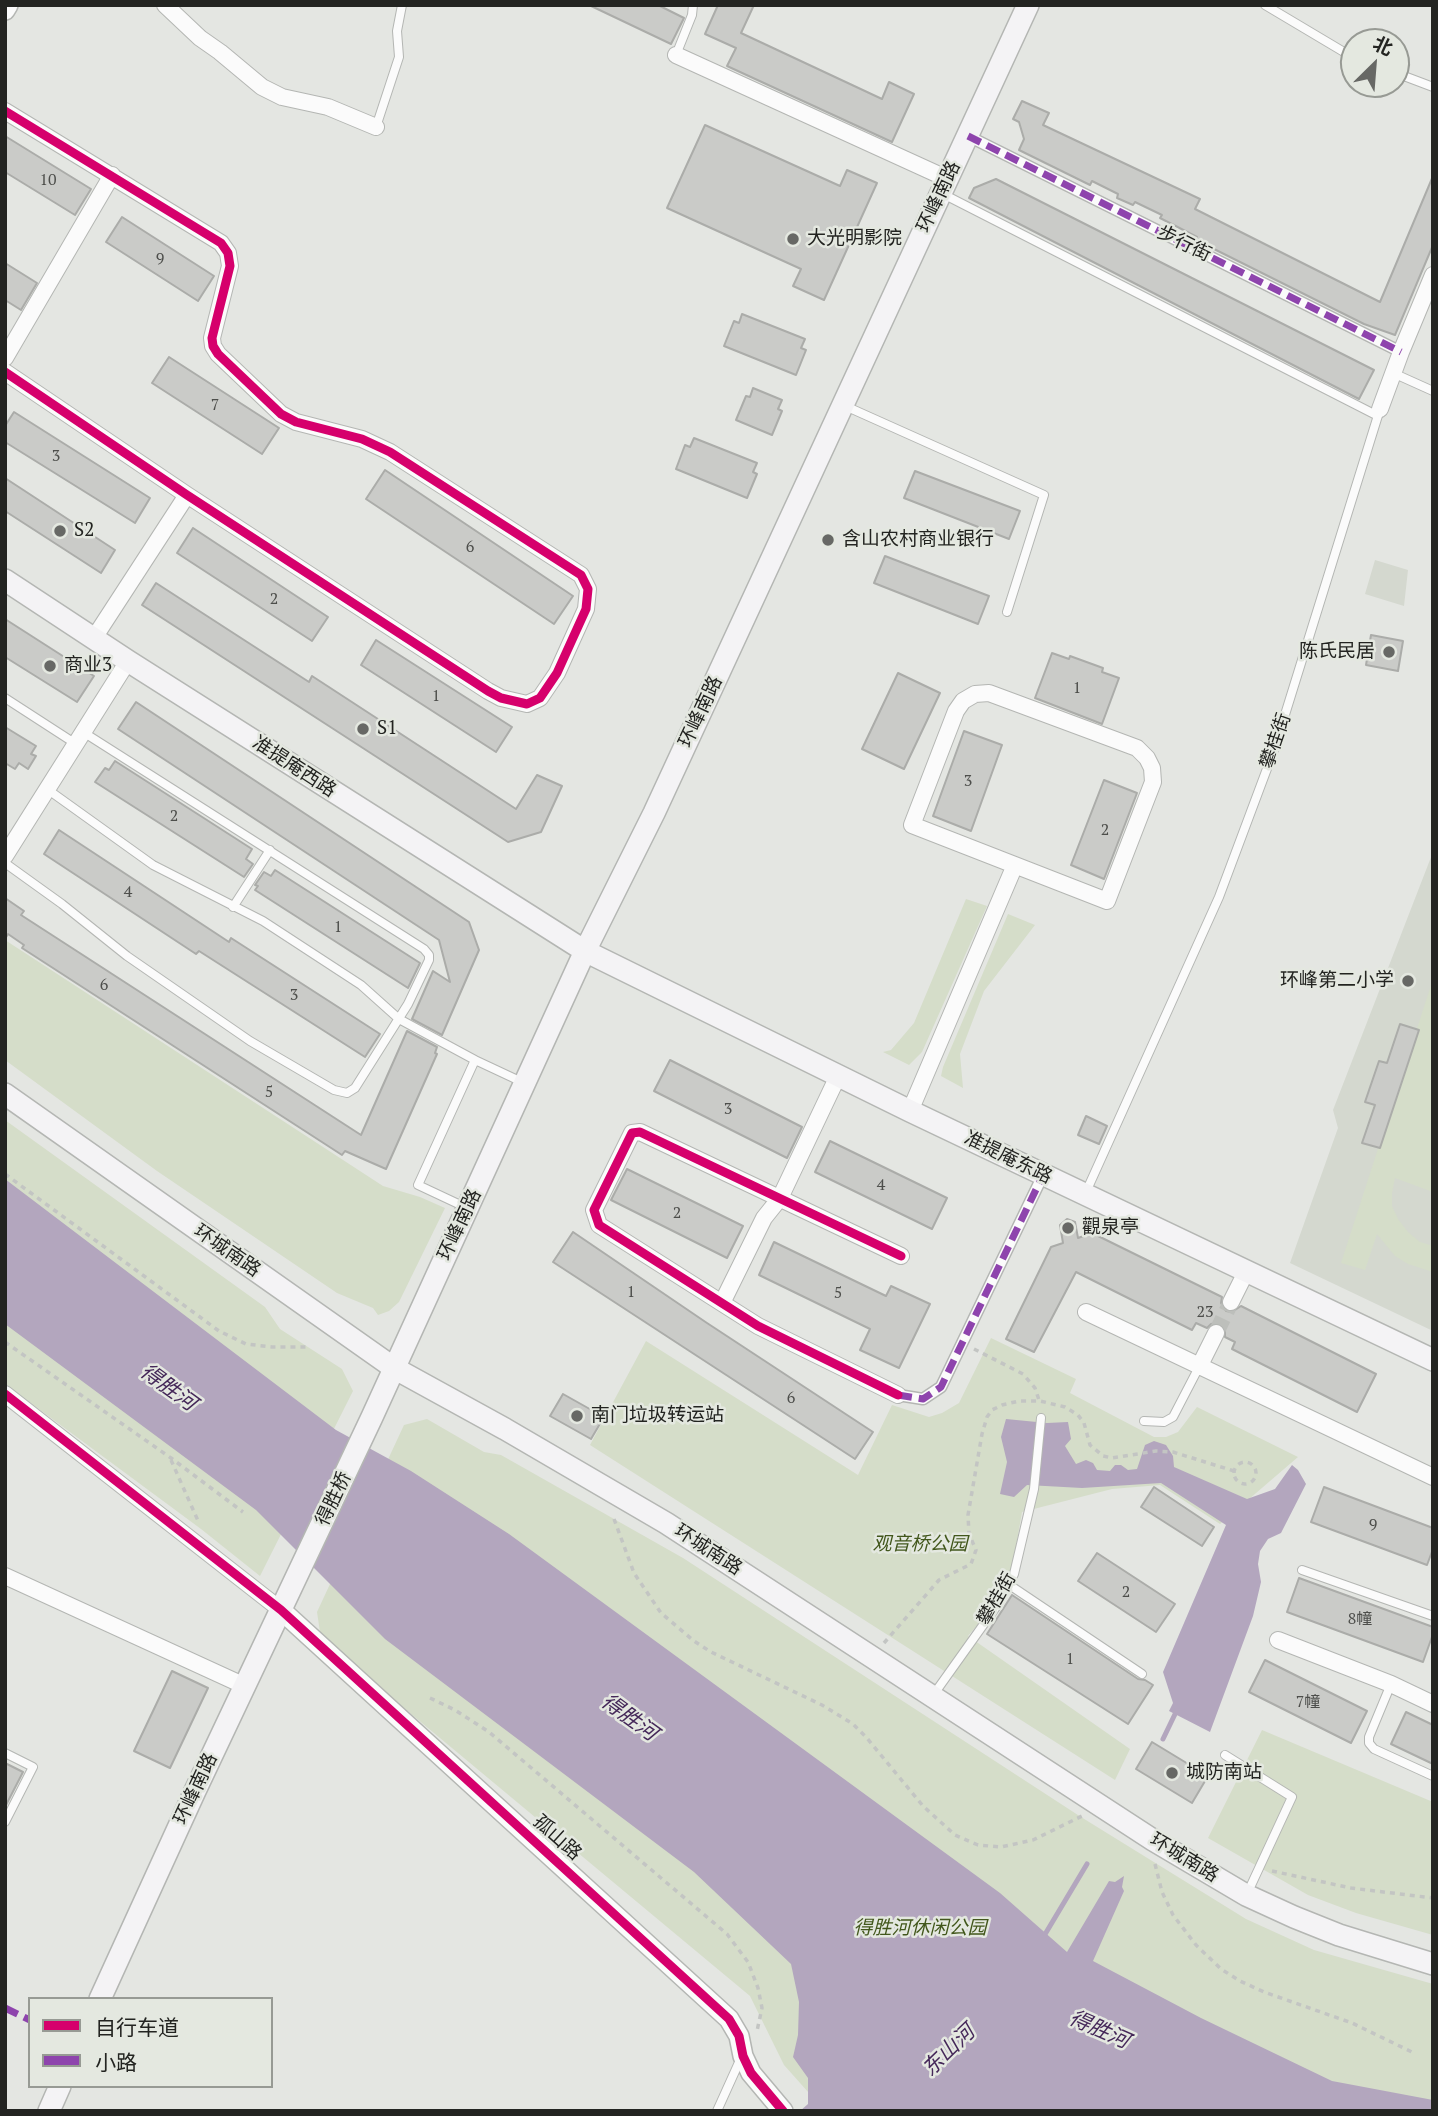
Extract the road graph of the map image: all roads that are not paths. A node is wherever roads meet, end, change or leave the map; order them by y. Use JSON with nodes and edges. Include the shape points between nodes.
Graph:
{"nodes":[{"id":1,"x":8,"y":5,"type":"edge"},
{"id":2,"x":165,"y":5,"type":"edge"},
{"id":3,"x":402,"y":5,"type":"edge"},
{"id":4,"x":693,"y":5,"type":"edge"},
{"id":5,"x":1028,"y":5,"type":"edge"},
{"id":6,"x":1265,"y":5,"type":"edge"},
{"id":7,"x":5,"y":10,"type":"edge"},
{"id":8,"x":1340,"y":50,"type":"edge"},
{"id":9,"x":676,"y":55,"type":"joint"},
{"id":10,"x":1410,"y":78,"type":"edge"},
{"id":11,"x":1433,"y":87,"type":"edge"},
{"id":12,"x":5,"y":111,"type":"edge"},
{"id":13,"x":376,"y":127,"type":"joint"},
{"id":14,"x":968,"y":136,"type":"junction"},
{"id":15,"x":112,"y":175,"type":"junction"},
{"id":16,"x":944,"y":186,"type":"junction"},
{"id":17,"x":1433,"y":275,"type":"edge"},
{"id":18,"x":1401,"y":352,"type":"junction"},
{"id":19,"x":5,"y":358,"type":"edge"},
{"id":20,"x":5,"y":372,"type":"edge"},
{"id":21,"x":1393,"y":373,"type":"junction"},
{"id":22,"x":1433,"y":391,"type":"edge"},
{"id":23,"x":843,"y":405,"type":"junction"},
{"id":24,"x":1379,"y":412,"type":"junction"},
{"id":25,"x":187,"y":495,"type":"junction"},
{"id":26,"x":5,"y":580,"type":"edge"},
{"id":27,"x":1007,"y":612,"type":"dead end"},
{"id":28,"x":94,"y":638,"type":"junction"},
{"id":29,"x":128,"y":661,"type":"junction"},
{"id":30,"x":5,"y":698,"type":"edge"},
{"id":31,"x":80,"y":738,"type":"junction"},
{"id":32,"x":47,"y":789,"type":"junction"},
{"id":33,"x":270,"y":850,"type":"junction"},
{"id":34,"x":5,"y":856,"type":"edge"},
{"id":35,"x":5,"y":863,"type":"edge"},
{"id":36,"x":1015,"y":865,"type":"junction"},
{"id":37,"x":233,"y":906,"type":"junction"},
{"id":38,"x":585,"y":951,"type":"junction"},
{"id":39,"x":399,"y":1019,"type":"junction"},
{"id":40,"x":475,"y":1060,"type":"junction"},
{"id":41,"x":838,"y":1076,"type":"junction"},
{"id":42,"x":525,"y":1083,"type":"junction"},
{"id":43,"x":5,"y":1094,"type":"edge"},
{"id":44,"x":910,"y":1111,"type":"junction"},
{"id":45,"x":1043,"y":1175,"type":"junction"},
{"id":46,"x":1085,"y":1195,"type":"junction"},
{"id":47,"x":780,"y":1198,"type":"junction"},
{"id":48,"x":468,"y":1208,"type":"junction"},
{"id":49,"x":901,"y":1256,"type":"dead end"},
{"id":50,"x":1246,"y":1272,"type":"junction"},
{"id":51,"x":1231,"y":1302,"type":"tunnel mouth"},
{"id":52,"x":722,"y":1303,"type":"junction"},
{"id":53,"x":1086,"y":1312,"type":"dead end"},
{"id":54,"x":1216,"y":1333,"type":"tunnel mouth"},
{"id":55,"x":1433,"y":1360,"type":"edge"},
{"id":56,"x":1199,"y":1367,"type":"junction"},
{"id":57,"x":394,"y":1368,"type":"junction"},
{"id":58,"x":5,"y":1394,"type":"edge"},
{"id":59,"x":898,"y":1395,"type":"joint"},
{"id":60,"x":372,"y":1417,"type":"joint"},
{"id":61,"x":1041,"y":1418,"type":"road end"},
{"id":62,"x":1144,"y":1421,"type":"dead end"},
{"id":63,"x":1433,"y":1478,"type":"edge"},
{"id":64,"x":1302,"y":1570,"type":"dead end"},
{"id":65,"x":5,"y":1576,"type":"edge"},
{"id":66,"x":295,"y":1581,"type":"joint"},
{"id":67,"x":1008,"y":1584,"type":"junction"},
{"id":68,"x":281,"y":1611,"type":"junction"},
{"id":69,"x":1433,"y":1616,"type":"edge"},
{"id":70,"x":1278,"y":1640,"type":"dead end"},
{"id":71,"x":1143,"y":1674,"type":"dead end"},
{"id":72,"x":1391,"y":1684,"type":"junction"},
{"id":73,"x":245,"y":1686,"type":"junction"},
{"id":74,"x":932,"y":1697,"type":"junction"},
{"id":75,"x":1433,"y":1704,"type":"edge"},
{"id":76,"x":5,"y":1753,"type":"edge"},
{"id":77,"x":1225,"y":1755,"type":"dead end"},
{"id":78,"x":1433,"y":1776,"type":"edge"},
{"id":79,"x":5,"y":1822,"type":"edge"},
{"id":80,"x":1246,"y":1895,"type":"junction"},
{"id":81,"x":1433,"y":1964,"type":"edge"},
{"id":82,"x":101,"y":1997,"type":"edge"},
{"id":83,"x":743,"y":2056,"type":"junction"},
{"id":84,"x":59,"y":2088,"type":"edge"},
{"id":85,"x":777,"y":2103,"type":"edge"},
{"id":86,"x":49,"y":2111,"type":"edge"},
{"id":87,"x":717,"y":2111,"type":"edge"}],
"edges":[{"from":1,"to":7,"type":"street"},
{"from":2,"to":13,"type":"street","via":[[262,87]]},
{"from":3,"to":13,"type":"lane","via":[[399,57]]},
{"from":4,"to":9,"type":"lane"},
{"from":5,"to":14,"type":"main road","name":"环峰南路"},
{"from":6,"to":8,"type":"lane"},
{"from":9,"to":16,"type":"street"},
{"from":10,"to":11,"type":"lane"},
{"from":12,"to":15,"type":"street"},
{"from":14,"to":16,"type":"main road","name":"环峰南路"},
{"from":14,"to":18,"type":"street","name":"步行街"},
{"from":15,"to":19,"type":"street"},
{"from":15,"to":25,"type":"street","via":[[221,243],[228,253],[229,281],[213,346],[281,414],[390,452],[581,575],[588,589],[586,609],[549,688],[527,704],[516,703],[488,691]]},
{"from":16,"to":23,"type":"main road","name":"环峰南路"},
{"from":16,"to":24,"type":"lane"},
{"from":17,"to":18,"type":"street","name":"攀桂街"},
{"from":18,"to":21,"type":"street","name":"攀桂街"},
{"from":20,"to":25,"type":"street"},
{"from":21,"to":22,"type":"lane"},
{"from":21,"to":24,"type":"street","name":"攀桂街"},
{"from":23,"to":27,"type":"lane","via":[[1044,495]]},
{"from":23,"to":38,"type":"main road","name":"环峰南路"},
{"from":24,"to":46,"type":"lane","name":"攀桂街","via":[[1274,750],[1219,897]]},
{"from":25,"to":28,"type":"street"},
{"from":26,"to":28,"type":"main road","name":"准提庵西路"},
{"from":28,"to":29,"type":"main road","name":"准提庵西路"},
{"from":29,"to":31,"type":"street"},
{"from":29,"to":38,"type":"main road","name":"准提庵西路"},
{"from":30,"to":31,"type":"lane"},
{"from":31,"to":32,"type":"street"},
{"from":31,"to":33,"type":"lane"},
{"from":32,"to":34,"type":"street"},
{"from":32,"to":37,"type":"lane","via":[[153,865]]},
{"from":33,"to":37,"type":"lane"},
{"from":33,"to":39,"type":"lane","via":[[429,955]]},
{"from":35,"to":39,"type":"lane","via":[[127,956],[250,1041],[334,1090],[347,1093],[355,1088]]},
{"from":36,"to":36,"type":"street","via":[[1107,901],[1153,782],[1152,768],[1137,748],[1002,696],[975,694],[956,711],[912,825]]},
{"from":36,"to":44,"type":"street"},
{"from":37,"to":39,"type":"lane","via":[[264,921],[361,985]]},
{"from":38,"to":41,"type":"main road","name":"准提庵东路"},
{"from":38,"to":42,"type":"main road","name":"环峰南路"},
{"from":39,"to":40,"type":"lane"},
{"from":40,"to":42,"type":"lane"},
{"from":40,"to":48,"type":"lane","via":[[418,1185]]},
{"from":41,"to":44,"type":"main road","name":"准提庵东路"},
{"from":41,"to":47,"type":"street"},
{"from":42,"to":48,"type":"main road","name":"环峰南路"},
{"from":43,"to":57,"type":"main road","name":"环城南路"},
{"from":44,"to":45,"type":"main road","name":"准提庵东路"},
{"from":45,"to":46,"type":"main road","name":"准提庵东路"},
{"from":45,"to":59,"type":"street","via":[[941,1387],[923,1399]]},
{"from":46,"to":50,"type":"main road","name":"准提庵东路"},
{"from":47,"to":49,"type":"street"},
{"from":47,"to":52,"type":"street","via":[[764,1218]]},
{"from":47,"to":52,"type":"street","via":[[640,1132],[632,1133],[594,1210],[599,1225]]},
{"from":48,"to":57,"type":"main road","name":"环峰南路"},
{"from":50,"to":51,"type":"street"},
{"from":50,"to":55,"type":"main road","name":"准提庵东路"},
{"from":52,"to":59,"type":"street","via":[[758,1326]]},
{"from":53,"to":56,"type":"street"},
{"from":54,"to":56,"type":"street"},
{"from":56,"to":62,"type":"lane","via":[[1173,1417],[1164,1422]]},
{"from":56,"to":63,"type":"street"},
{"from":57,"to":60,"type":"main road","name":"环峰南路"},
{"from":57,"to":74,"type":"main road","name":"环城南路","via":[[666,1523]]},
{"from":58,"to":68,"type":"street"},
{"from":60,"to":66,"type":"main road","name":"得胜桥"},
{"from":61,"to":67,"type":"lane","name":"攀桂街","via":[[1034,1489],[1020,1554]]},
{"from":64,"to":69,"type":"lane"},
{"from":65,"to":73,"type":"street"},
{"from":66,"to":68,"type":"main road","name":"环峰南路"},
{"from":67,"to":71,"type":"lane"},
{"from":67,"to":74,"type":"lane","name":"攀桂街"},
{"from":68,"to":73,"type":"main road","name":"环峰南路"},
{"from":68,"to":83,"type":"street","name":"孤山路","via":[[729,2019]]},
{"from":70,"to":72,"type":"street"},
{"from":72,"to":75,"type":"street"},
{"from":72,"to":78,"type":"lane","via":[[1369,1744]]},
{"from":73,"to":82,"type":"main road","name":"环峰南路"},
{"from":74,"to":80,"type":"main road","name":"环城南路"},
{"from":76,"to":79,"type":"lane","via":[[33,1767]]},
{"from":77,"to":80,"type":"lane","via":[[1292,1797]]},
{"from":80,"to":81,"type":"main road","name":"环城南路","via":[[1339,1935]]},
{"from":83,"to":85,"type":"street","name":"孤山路"},
{"from":83,"to":87,"type":"lane"},
{"from":84,"to":86,"type":"main road"}]}
